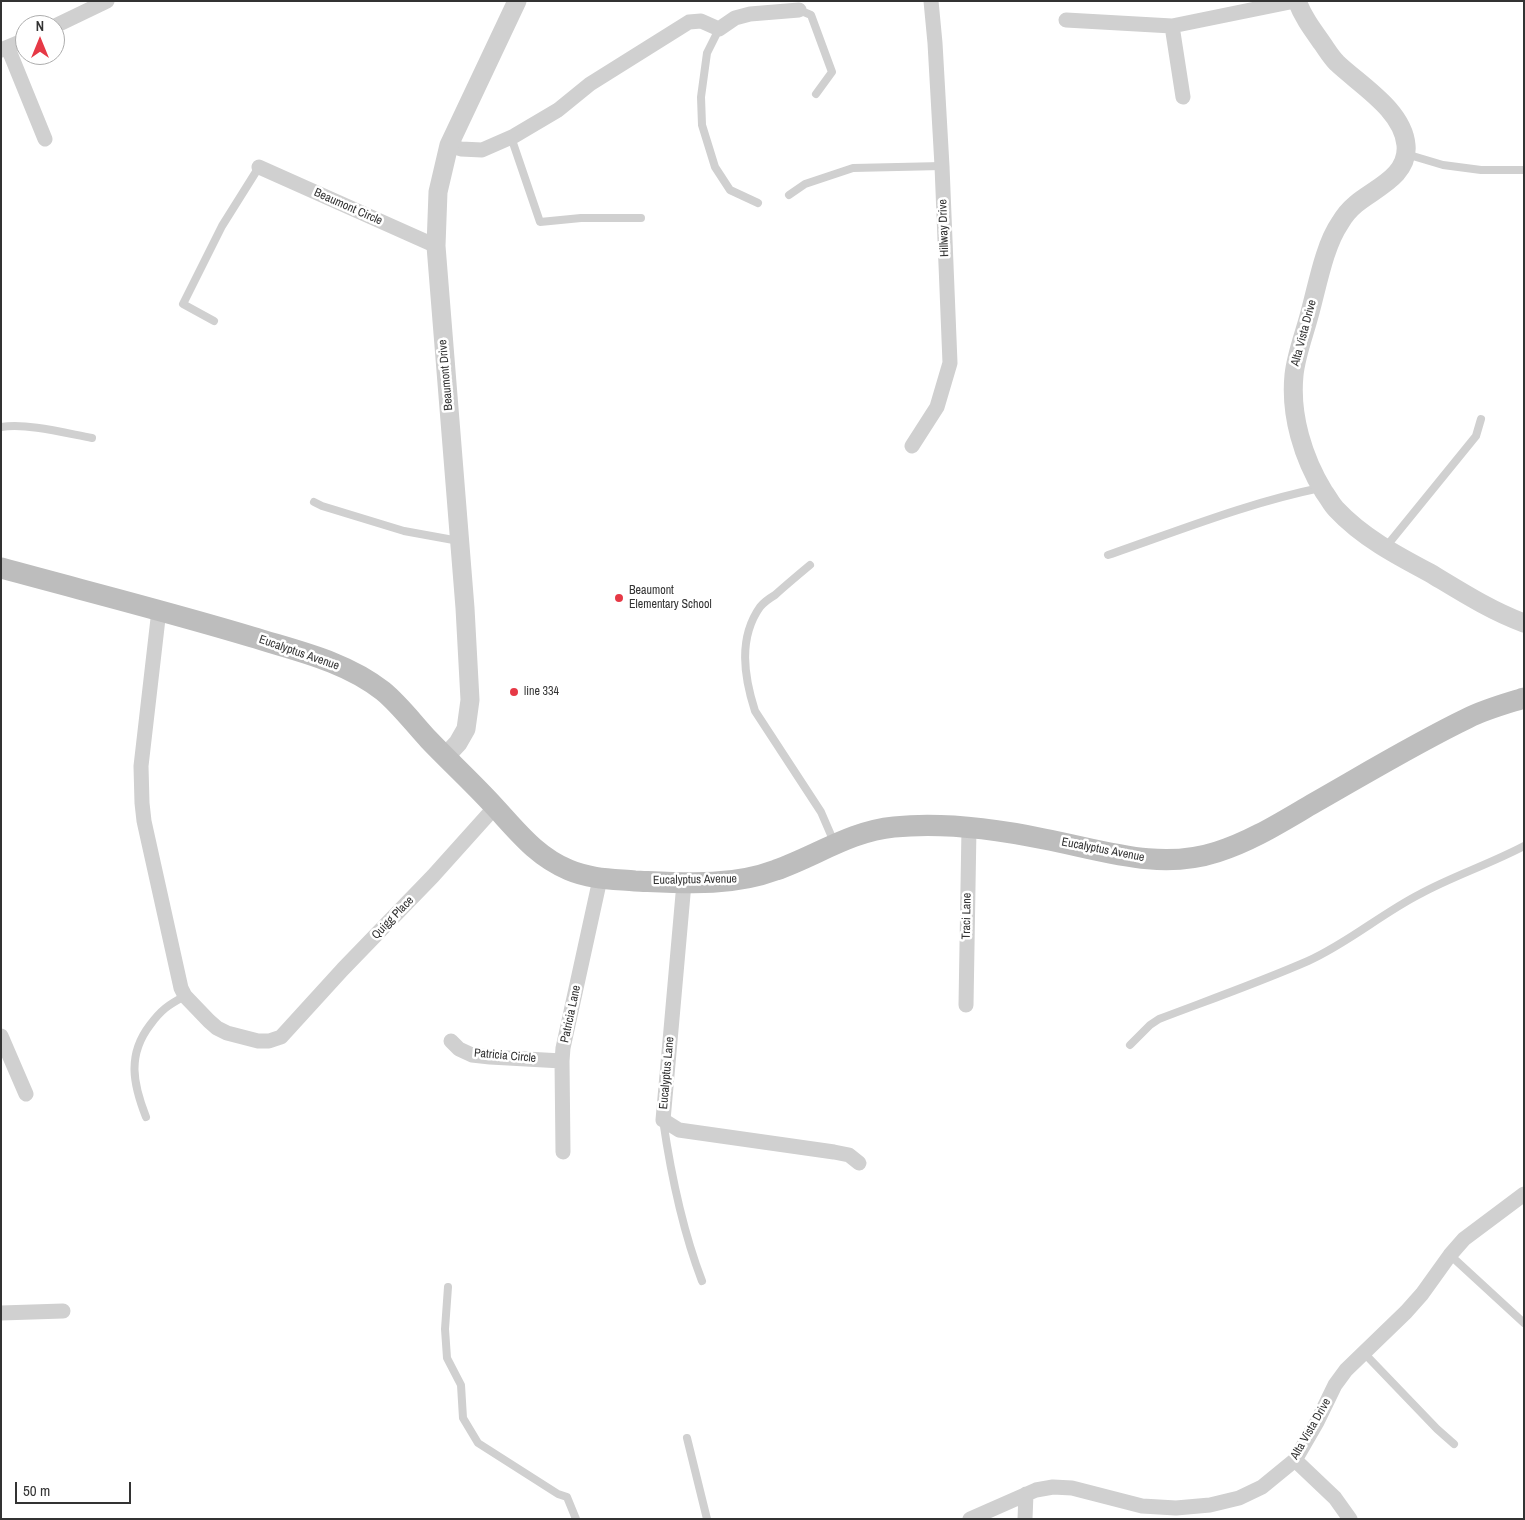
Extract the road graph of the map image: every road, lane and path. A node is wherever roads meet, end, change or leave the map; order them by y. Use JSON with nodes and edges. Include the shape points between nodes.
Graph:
{"nodes":[{"id":1,"x":107,"y":1,"type":"edge"},
{"id":2,"x":517,"y":1,"type":"edge"},
{"id":3,"x":931,"y":1,"type":"edge"},
{"id":4,"x":1296,"y":1,"type":"edge"},
{"id":5,"x":799,"y":10,"type":"joint"},
{"id":6,"x":1066,"y":20,"type":"dead end"},
{"id":7,"x":65,"y":21,"type":"edge"},
{"id":8,"x":1172,"y":26,"type":"junction"},
{"id":9,"x":719,"y":29,"type":"junction"},
{"id":10,"x":5,"y":49,"type":"edge"},
{"id":11,"x":816,"y":94,"type":"dead end"},
{"id":12,"x":1183,"y":97,"type":"dead end"},
{"id":13,"x":512,"y":137,"type":"junction"},
{"id":14,"x":45,"y":139,"type":"dead end"},
{"id":15,"x":449,"y":145,"type":"junction"},
{"id":16,"x":1406,"y":154,"type":"junction"},
{"id":17,"x":942,"y":166,"type":"junction"},
{"id":18,"x":259,"y":167,"type":"joint"},
{"id":19,"x":1524,"y":170,"type":"edge"},
{"id":20,"x":789,"y":195,"type":"dead end"},
{"id":21,"x":758,"y":203,"type":"dead end"},
{"id":22,"x":640,"y":218,"type":"dead end"},
{"id":23,"x":436,"y":246,"type":"junction"},
{"id":24,"x":214,"y":321,"type":"dead end"},
{"id":25,"x":1481,"y":419,"type":"dead end"},
{"id":26,"x":1,"y":427,"type":"edge"},
{"id":27,"x":92,"y":438,"type":"dead end"},
{"id":28,"x":912,"y":446,"type":"dead end"},
{"id":29,"x":1322,"y":488,"type":"junction"},
{"id":30,"x":314,"y":502,"type":"dead end"},
{"id":31,"x":460,"y":541,"type":"junction"},
{"id":32,"x":1385,"y":548,"type":"junction"},
{"id":33,"x":1108,"y":556,"type":"dead end"},
{"id":34,"x":810,"y":565,"type":"dead end"},
{"id":35,"x":1,"y":568,"type":"edge"},
{"id":36,"x":159,"y":610,"type":"junction"},
{"id":37,"x":1524,"y":623,"type":"edge"},
{"id":38,"x":1524,"y":698,"type":"edge"},
{"id":39,"x":445,"y":757,"type":"junction"},
{"id":40,"x":495,"y":807,"type":"junction"},
{"id":41,"x":969,"y":828,"type":"junction"},
{"id":42,"x":835,"y":844,"type":"junction"},
{"id":43,"x":1524,"y":846,"type":"edge"},
{"id":44,"x":600,"y":879,"type":"junction"},
{"id":45,"x":684,"y":883,"type":"junction"},
{"id":46,"x":185,"y":996,"type":"junction"},
{"id":47,"x":966,"y":1005,"type":"dead end"},
{"id":48,"x":1,"y":1036,"type":"edge"},
{"id":49,"x":451,"y":1041,"type":"dead end"},
{"id":50,"x":1130,"y":1045,"type":"dead end"},
{"id":51,"x":562,"y":1061,"type":"junction"},
{"id":52,"x":26,"y":1094,"type":"dead end"},
{"id":53,"x":146,"y":1117,"type":"dead end"},
{"id":54,"x":663,"y":1120,"type":"junction"},
{"id":55,"x":563,"y":1152,"type":"dead end"},
{"id":56,"x":860,"y":1163,"type":"dead end"},
{"id":57,"x":1524,"y":1194,"type":"edge"},
{"id":58,"x":1450,"y":1255,"type":"junction"},
{"id":59,"x":702,"y":1280,"type":"dead end"},
{"id":60,"x":448,"y":1287,"type":"dead end"},
{"id":61,"x":63,"y":1311,"type":"dead end"},
{"id":62,"x":1,"y":1313,"type":"edge"},
{"id":63,"x":1524,"y":1322,"type":"edge"},
{"id":64,"x":1364,"y":1353,"type":"junction"},
{"id":65,"x":687,"y":1438,"type":"dead end"},
{"id":66,"x":1454,"y":1444,"type":"dead end"},
{"id":67,"x":1295,"y":1460,"type":"junction"},
{"id":68,"x":1026,"y":1494,"type":"junction"},
{"id":69,"x":576,"y":1519,"type":"edge"},
{"id":70,"x":707,"y":1519,"type":"edge"},
{"id":71,"x":970,"y":1519,"type":"edge"},
{"id":72,"x":1025,"y":1519,"type":"edge"},
{"id":73,"x":1350,"y":1519,"type":"edge"}],
"edges":[{"from":1,"to":7,"type":"street"},
{"from":2,"to":15,"type":"street","name":"Beaumont Drive"},
{"from":3,"to":17,"type":"street","name":"Hillway Drive"},
{"from":4,"to":8,"type":"street"},
{"from":4,"to":16,"type":"street","via":[[1302,15],[1335,61],[1392,112],[1404,134]]},
{"from":5,"to":9,"type":"street","via":[[750,14],[735,18]]},
{"from":5,"to":11,"type":"lane","via":[[811,15],[832,72]]},
{"from":6,"to":8,"type":"street"},
{"from":8,"to":12,"type":"street"},
{"from":9,"to":13,"type":"street","via":[[700,21],[689,22]]},
{"from":9,"to":21,"type":"lane","via":[[707,54],[700,96],[702,125],[716,167],[730,190]]},
{"from":10,"to":14,"type":"street"},
{"from":13,"to":15,"type":"street","via":[[482,150]]},
{"from":13,"to":22,"type":"lane","via":[[540,222]]},
{"from":15,"to":23,"type":"street","name":"Beaumont Drive","via":[[438,192]]},
{"from":16,"to":19,"type":"lane","via":[[1481,170]]},
{"from":16,"to":29,"type":"street","name":"Alta Vista Drive","via":[[1399,171],[1356,204],[1334,232],[1298,353],[1293,379],[1297,424],[1308,460]]},
{"from":17,"to":20,"type":"lane","via":[[852,168],[805,184]]},
{"from":17,"to":28,"type":"street","name":"Hillway Drive","via":[[950,363],[937,407]]},
{"from":18,"to":23,"type":"street","name":"Beaumont Circle"},
{"from":18,"to":24,"type":"lane","via":[[222,226],[182,304]]},
{"from":23,"to":31,"type":"street","name":"Beaumont Drive"},
{"from":25,"to":32,"type":"lane","via":[[1476,436]]},
{"from":26,"to":27,"type":"lane","via":[[31,428]]},
{"from":29,"to":32,"type":"street","name":"Alta Vista Drive","via":[[1334,508]]},
{"from":29,"to":33,"type":"lane","via":[[1234,511]]},
{"from":30,"to":31,"type":"lane","via":[[404,531]]},
{"from":31,"to":39,"type":"street","name":"Beaumont Drive","via":[[470,700],[466,729]]},
{"from":32,"to":37,"type":"street","name":"Alta Vista Drive","via":[[1500,613]]},
{"from":34,"to":42,"type":"lane","via":[[761,606],[752,622],[744,660],[755,711],[821,812]]},
{"from":35,"to":36,"type":"main road","name":"Eucalyptus Avenue"},
{"from":36,"to":39,"type":"main road","name":"Eucalyptus Avenue","via":[[324,659],[357,674],[385,693]]},
{"from":36,"to":46,"type":"street","via":[[141,766],[144,821]]},
{"from":38,"to":41,"type":"main road","name":"Eucalyptus Avenue","via":[[1471,716],[1256,836],[1214,854],[1168,860],[1124,857],[1045,839]]},
{"from":39,"to":40,"type":"main road","name":"Eucalyptus Avenue"},
{"from":40,"to":44,"type":"main road","name":"Eucalyptus Avenue","via":[[540,854],[575,873]]},
{"from":40,"to":46,"type":"street","name":"Quigg Place","via":[[281,1037],[258,1041],[227,1033],[209,1021]]},
{"from":41,"to":42,"type":"main road","name":"Eucalyptus Avenue","via":[[896,827],[858,834]]},
{"from":41,"to":47,"type":"street","name":"Traci Lane"},
{"from":42,"to":45,"type":"main road","name":"Eucalyptus Avenue","via":[[780,869],[756,876],[734,881]]},
{"from":43,"to":50,"type":"lane","via":[[1418,894],[1310,960],[1159,1019]]},
{"from":44,"to":45,"type":"main road","name":"Eucalyptus Avenue"},
{"from":44,"to":51,"type":"street","name":"Patricia Lane"},
{"from":45,"to":54,"type":"street","name":"Eucalyptus Lane"},
{"from":46,"to":53,"type":"lane","via":[[162,1011],[138,1046],[135,1077]]},
{"from":48,"to":52,"type":"street"},
{"from":49,"to":51,"type":"street","name":"Patricia Circle","via":[[472,1055]]},
{"from":51,"to":55,"type":"street","name":"Patricia Lane"},
{"from":54,"to":56,"type":"street","name":"Eucalyptus Lane","via":[[679,1130],[834,1152],[849,1155]]},
{"from":54,"to":59,"type":"lane","via":[[677,1200]]},
{"from":57,"to":58,"type":"street","name":"Alta Vista Drive","via":[[1464,1239]]},
{"from":58,"to":63,"type":"lane"},
{"from":58,"to":64,"type":"street","name":"Alta Vista Drive","via":[[1422,1294]]},
{"from":60,"to":69,"type":"lane","via":[[447,1358],[461,1385],[462,1418],[478,1442],[567,1497]]},
{"from":61,"to":62,"type":"street"},
{"from":64,"to":66,"type":"lane"},
{"from":64,"to":67,"type":"street","name":"Alta Vista Drive","via":[[1335,1385]]},
{"from":65,"to":70,"type":"lane"},
{"from":67,"to":68,"type":"street","name":"Alta Vista Drive","via":[[1262,1487],[1239,1498],[1210,1505],[1155,1508],[1072,1488],[1053,1487]]},
{"from":67,"to":73,"type":"street","via":[[1335,1498]]},
{"from":68,"to":71,"type":"street","name":"Alta Vista Drive"},
{"from":68,"to":72,"type":"street"}]}
